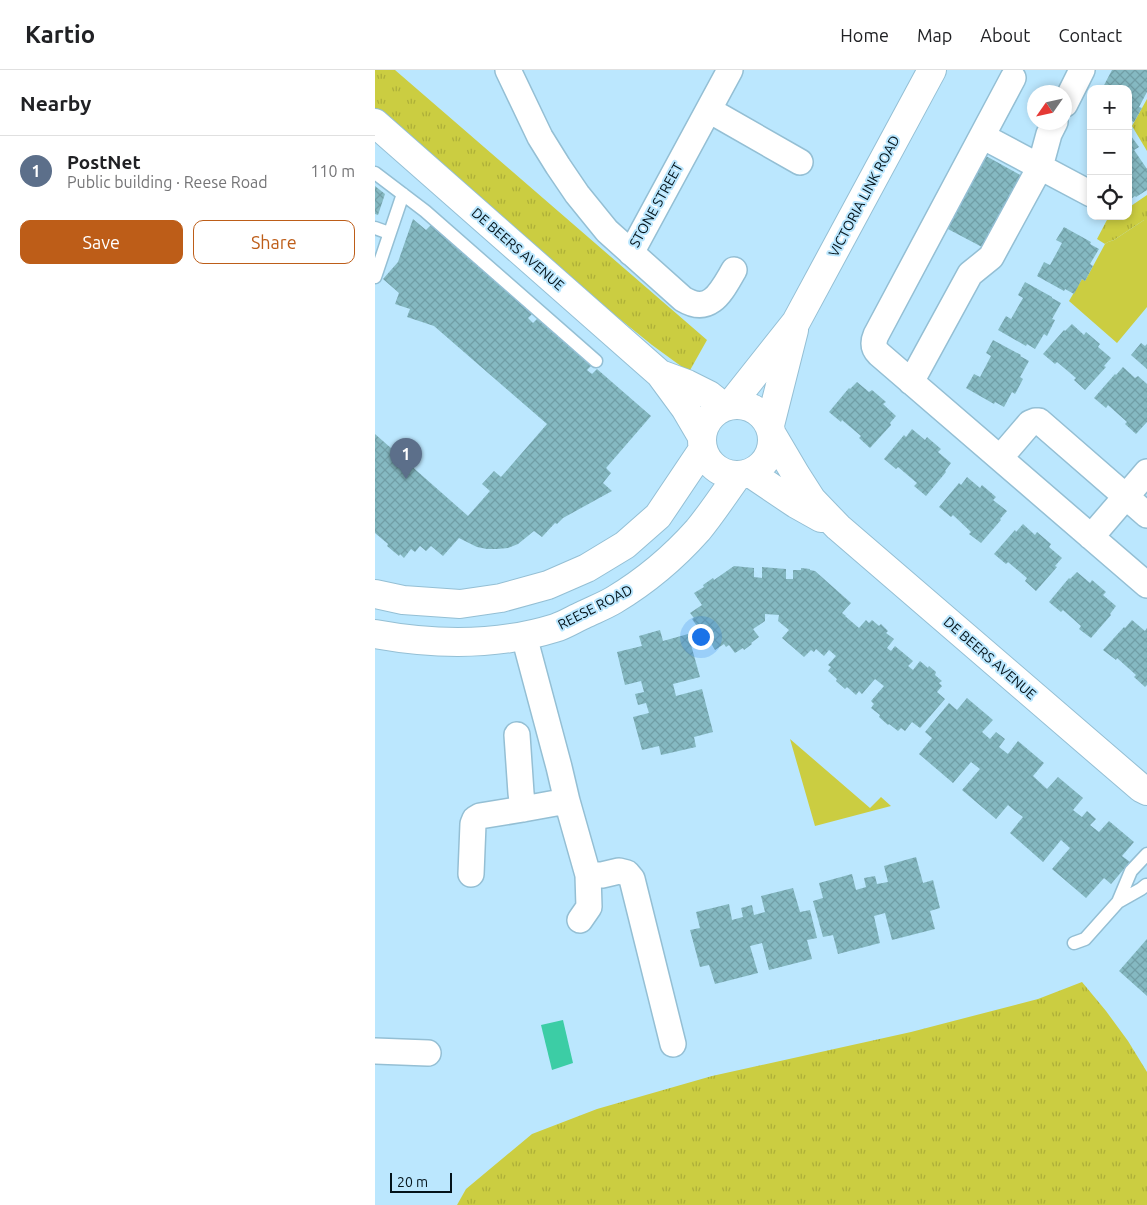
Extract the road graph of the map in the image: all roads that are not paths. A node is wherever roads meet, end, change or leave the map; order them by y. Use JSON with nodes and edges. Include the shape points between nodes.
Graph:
{"nodes":[{"id":1,"x":508,"y":70,"type":"edge"},
{"id":2,"x":730,"y":70,"type":"edge"},
{"id":3,"x":932,"y":70,"type":"edge"},
{"id":4,"x":1082,"y":70,"type":"edge"},
{"id":5,"x":1013,"y":78,"type":"dead end"},
{"id":6,"x":1072,"y":90,"type":"edge"},
{"id":7,"x":709,"y":110,"type":"junction"},
{"id":8,"x":375,"y":123,"type":"edge"},
{"id":9,"x":1051,"y":130,"type":"edge"},
{"id":10,"x":982,"y":136,"type":"junction"},
{"id":11,"x":800,"y":162,"type":"dead end"},
{"id":12,"x":1040,"y":167,"type":"junction"},
{"id":13,"x":375,"y":173,"type":"edge"},
{"id":14,"x":1087,"y":192,"type":"edge"},
{"id":15,"x":403,"y":194,"type":"junction"},
{"id":16,"x":375,"y":228,"type":"edge"},
{"id":17,"x":389,"y":233,"type":"junction"},
{"id":18,"x":631,"y":253,"type":"junction"},
{"id":19,"x":734,"y":270,"type":"dead end"},
{"id":20,"x":375,"y":277,"type":"edge"},
{"id":21,"x":796,"y":322,"type":"junction"},
{"id":22,"x":596,"y":361,"type":"dead end"},
{"id":23,"x":660,"y":374,"type":"junction"},
{"id":24,"x":911,"y":382,"type":"junction"},
{"id":25,"x":727,"y":406,"type":"junction"},
{"id":26,"x":771,"y":430,"type":"junction"},
{"id":27,"x":702,"y":443,"type":"junction"},
{"id":28,"x":999,"y":458,"type":"junction"},
{"id":29,"x":1147,"y":472,"type":"edge"},
{"id":30,"x":744,"y":474,"type":"junction"},
{"id":31,"x":1126,"y":496,"type":"junction"},
{"id":32,"x":1147,"y":514,"type":"edge"},
{"id":33,"x":838,"y":527,"type":"junction"},
{"id":34,"x":1091,"y":537,"type":"junction"},
{"id":35,"x":1147,"y":586,"type":"edge"},
{"id":36,"x":375,"y":594,"type":"edge"},
{"id":37,"x":375,"y":634,"type":"edge"},
{"id":38,"x":524,"y":636,"type":"junction"},
{"id":39,"x":517,"y":735,"type":"dead end"},
{"id":40,"x":1145,"y":793,"type":"edge"},
{"id":41,"x":567,"y":801,"type":"junction"},
{"id":42,"x":523,"y":809,"type":"junction"},
{"id":43,"x":1147,"y":854,"type":"edge"},
{"id":44,"x":471,"y":874,"type":"dead end"},
{"id":45,"x":588,"y":875,"type":"junction"},
{"id":46,"x":1146,"y":885,"type":"dead end"},
{"id":47,"x":1118,"y":902,"type":"junction"},
{"id":48,"x":580,"y":920,"type":"dead end"},
{"id":49,"x":1074,"y":943,"type":"dead end"},
{"id":50,"x":673,"y":1044,"type":"dead end"},
{"id":51,"x":375,"y":1051,"type":"edge"},
{"id":52,"x":427,"y":1053,"type":"dead end"}],
"edges":[{"from":1,"to":18,"type":"street","name":"STONE STREET","via":[[540,137],[558,166],[607,231]]},
{"from":2,"to":7,"type":"street","name":"STONE STREET"},
{"from":3,"to":21,"type":"street","name":"VICTORIA LINK ROAD"},
{"from":4,"to":6,"type":"street"},
{"from":5,"to":10,"type":"street"},
{"from":7,"to":11,"type":"street"},
{"from":7,"to":18,"type":"street","name":"STONE STREET"},
{"from":8,"to":23,"type":"street","name":"DE BEERS AVENUE"},
{"from":9,"to":12,"type":"street"},
{"from":10,"to":12,"type":"street"},
{"from":10,"to":24,"type":"street","via":[[874,340],[875,350]]},
{"from":12,"to":14,"type":"street"},
{"from":12,"to":24,"type":"street","via":[[991,257],[970,274]]},
{"from":13,"to":15,"type":"lane"},
{"from":15,"to":17,"type":"lane"},
{"from":15,"to":22,"type":"lane"},
{"from":16,"to":17,"type":"lane"},
{"from":17,"to":20,"type":"lane"},
{"from":18,"to":19,"type":"street","via":[[683,299],[695,304],[702,305],[718,296]]},
{"from":21,"to":25,"type":"street","name":"VICTORIA LINK ROAD"},
{"from":21,"to":26,"type":"street","name":"VICTORIA LINK ROAD"},
{"from":23,"to":25,"type":"street","name":"DE BEERS AVENUE","via":[[687,384]]},
{"from":23,"to":27,"type":"street","name":"DE BEERS AVENUE","via":[[685,408]]},
{"from":24,"to":28,"type":"street"},
{"from":25,"to":26,"type":"street","via":[[743,404],[754,408],[763,415]]},
{"from":25,"to":27,"type":"street","via":[[720,408],[704,426]]},
{"from":26,"to":30,"type":"street","via":[[772,448],[767,458],[760,467]]},
{"from":26,"to":33,"type":"street","name":"DE BEERS AVENUE","via":[[795,476]]},
{"from":27,"to":30,"type":"street","via":[[708,460],[716,468],[727,474]]},
{"from":27,"to":36,"type":"street","via":[[658,516],[625,544],[587,568],[548,585],[501,598],[460,604],[403,600]]},
{"from":28,"to":31,"type":"street","via":[[1030,423],[1039,421]]},
{"from":28,"to":34,"type":"street"},
{"from":29,"to":31,"type":"street"},
{"from":30,"to":33,"type":"street","name":"DE BEERS AVENUE"},
{"from":30,"to":38,"type":"street","name":"REESE ROAD","via":[[697,530],[642,582],[612,601],[557,627]]},
{"from":31,"to":32,"type":"street"},
{"from":31,"to":34,"type":"street"},
{"from":33,"to":40,"type":"street","name":"DE BEERS AVENUE"},
{"from":34,"to":35,"type":"street"},
{"from":37,"to":38,"type":"street","name":"REESE ROAD","via":[[439,642]]},
{"from":38,"to":41,"type":"street"},
{"from":39,"to":42,"type":"street"},
{"from":41,"to":42,"type":"street"},
{"from":41,"to":45,"type":"street"},
{"from":42,"to":44,"type":"street","via":[[475,819]]},
{"from":43,"to":47,"type":"lane","via":[[1131,872]]},
{"from":45,"to":48,"type":"street","via":[[589,907]]},
{"from":45,"to":50,"type":"street","via":[[619,871],[632,879]]},
{"from":46,"to":47,"type":"lane"},
{"from":47,"to":49,"type":"lane","via":[[1085,939]]},
{"from":51,"to":52,"type":"street"}]}
